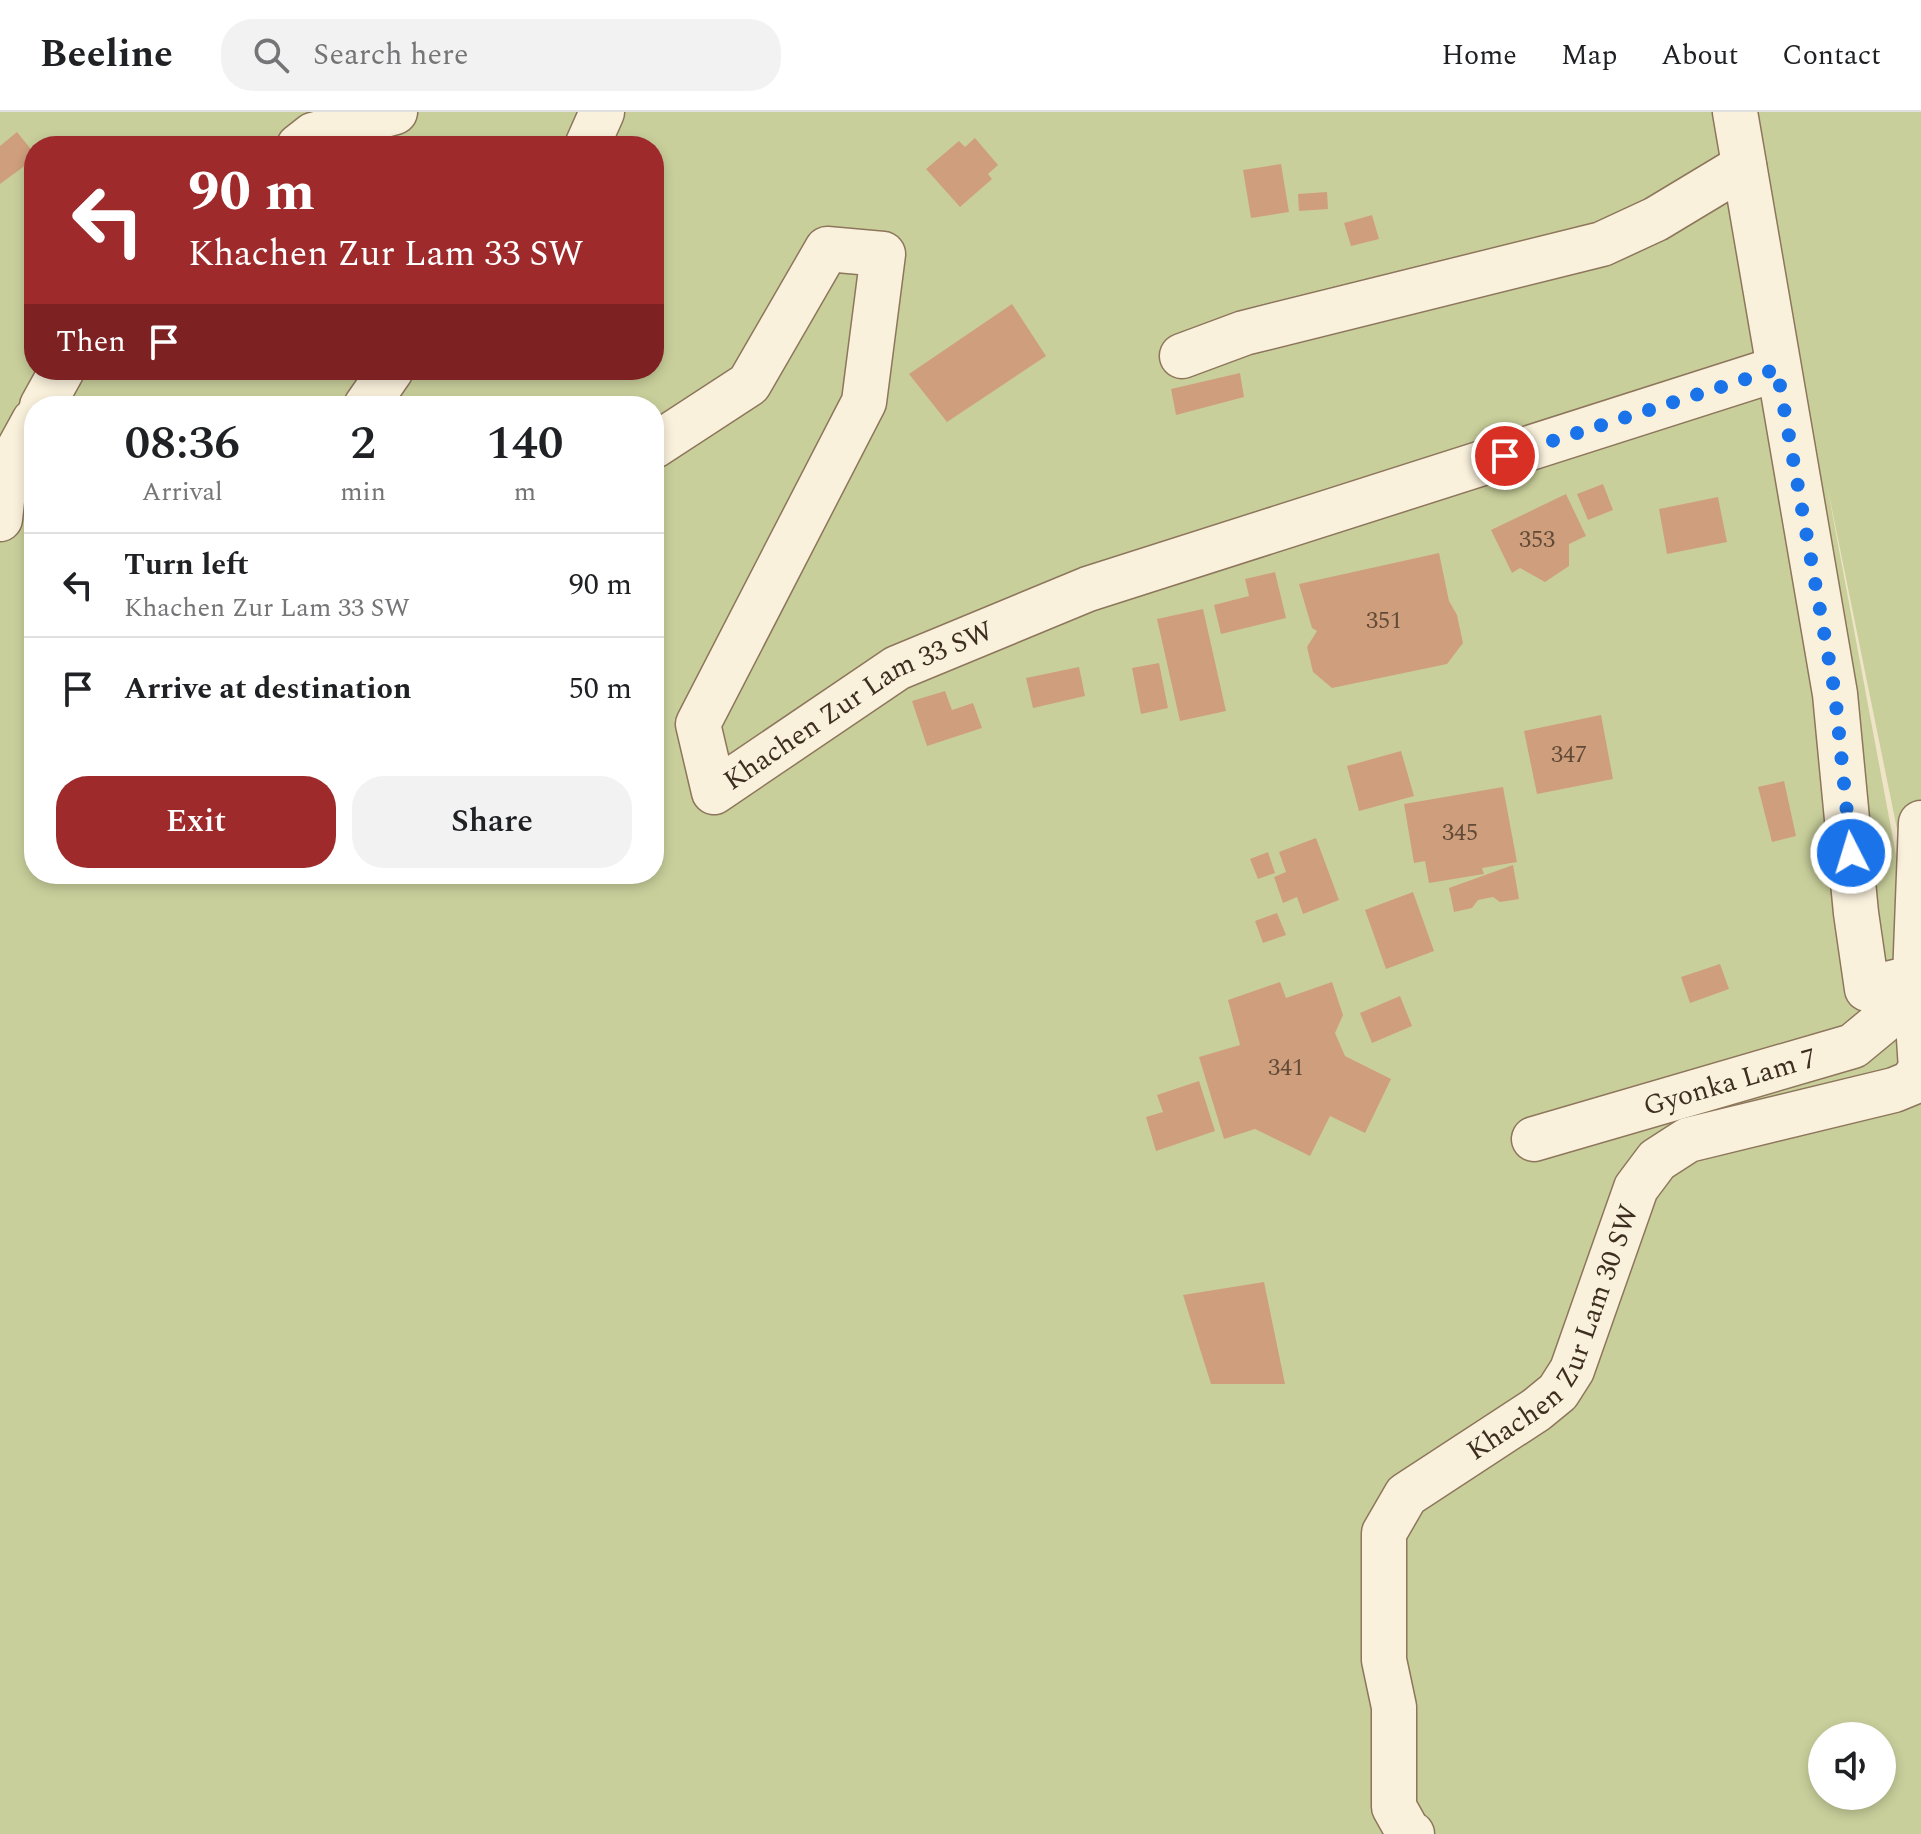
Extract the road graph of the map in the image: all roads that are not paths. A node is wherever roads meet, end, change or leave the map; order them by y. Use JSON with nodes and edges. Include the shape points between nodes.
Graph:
{"nodes":[{"id":1,"x":395,"y":112,"type":"edge"},
{"id":2,"x":602,"y":112,"type":"edge"},
{"id":3,"x":1735,"y":112,"type":"edge"},
{"id":4,"x":312,"y":136,"type":"edge"},
{"id":5,"x":591,"y":136,"type":"edge"},
{"id":6,"x":1744,"y":166,"type":"junction"},
{"id":7,"x":1182,"y":356,"type":"dead end"},
{"id":8,"x":1777,"y":369,"type":"junction"},
{"id":9,"x":24,"y":439,"type":"edge"},
{"id":10,"x":664,"y":439,"type":"edge"},
{"id":11,"x":0,"y":519,"type":"edge"},
{"id":12,"x":1921,"y":823,"type":"edge"},
{"id":13,"x":1901,"y":980,"type":"junction"},
{"id":14,"x":1534,"y":1139,"type":"dead end"},
{"id":15,"x":1412,"y":1834,"type":"edge"}],
"edges":[{"from":1,"to":4,"type":"street"},
{"from":2,"to":5,"type":"street"},
{"from":3,"to":6,"type":"street"},
{"from":6,"to":7,"type":"street","via":[[1656,219],[1602,244],[1244,333]]},
{"from":6,"to":8,"type":"street"},
{"from":8,"to":10,"type":"street","name":"Khachen Zur Lam 33 SW","via":[[1088,589],[897,668],[714,792],[698,724],[864,402],[883,254],[827,249],[749,384]]},
{"from":8,"to":13,"type":"street","via":[[1835,694],[1867,989]]},
{"from":9,"to":11,"type":"street","via":[[5,474]]},
{"from":12,"to":13,"type":"street"},
{"from":13,"to":14,"type":"street","name":"Gyonka Lam 7","via":[[1882,1022],[1853,1046]]},
{"from":13,"to":15,"type":"street","name":"Khachen Zur Lam 30 SW","via":[[1921,1069],[1911,1083],[1688,1140],[1657,1160],[1636,1188],[1572,1370],[1558,1392],[1406,1495],[1384,1533],[1384,1660],[1394,1707],[1394,1807]]}]}
